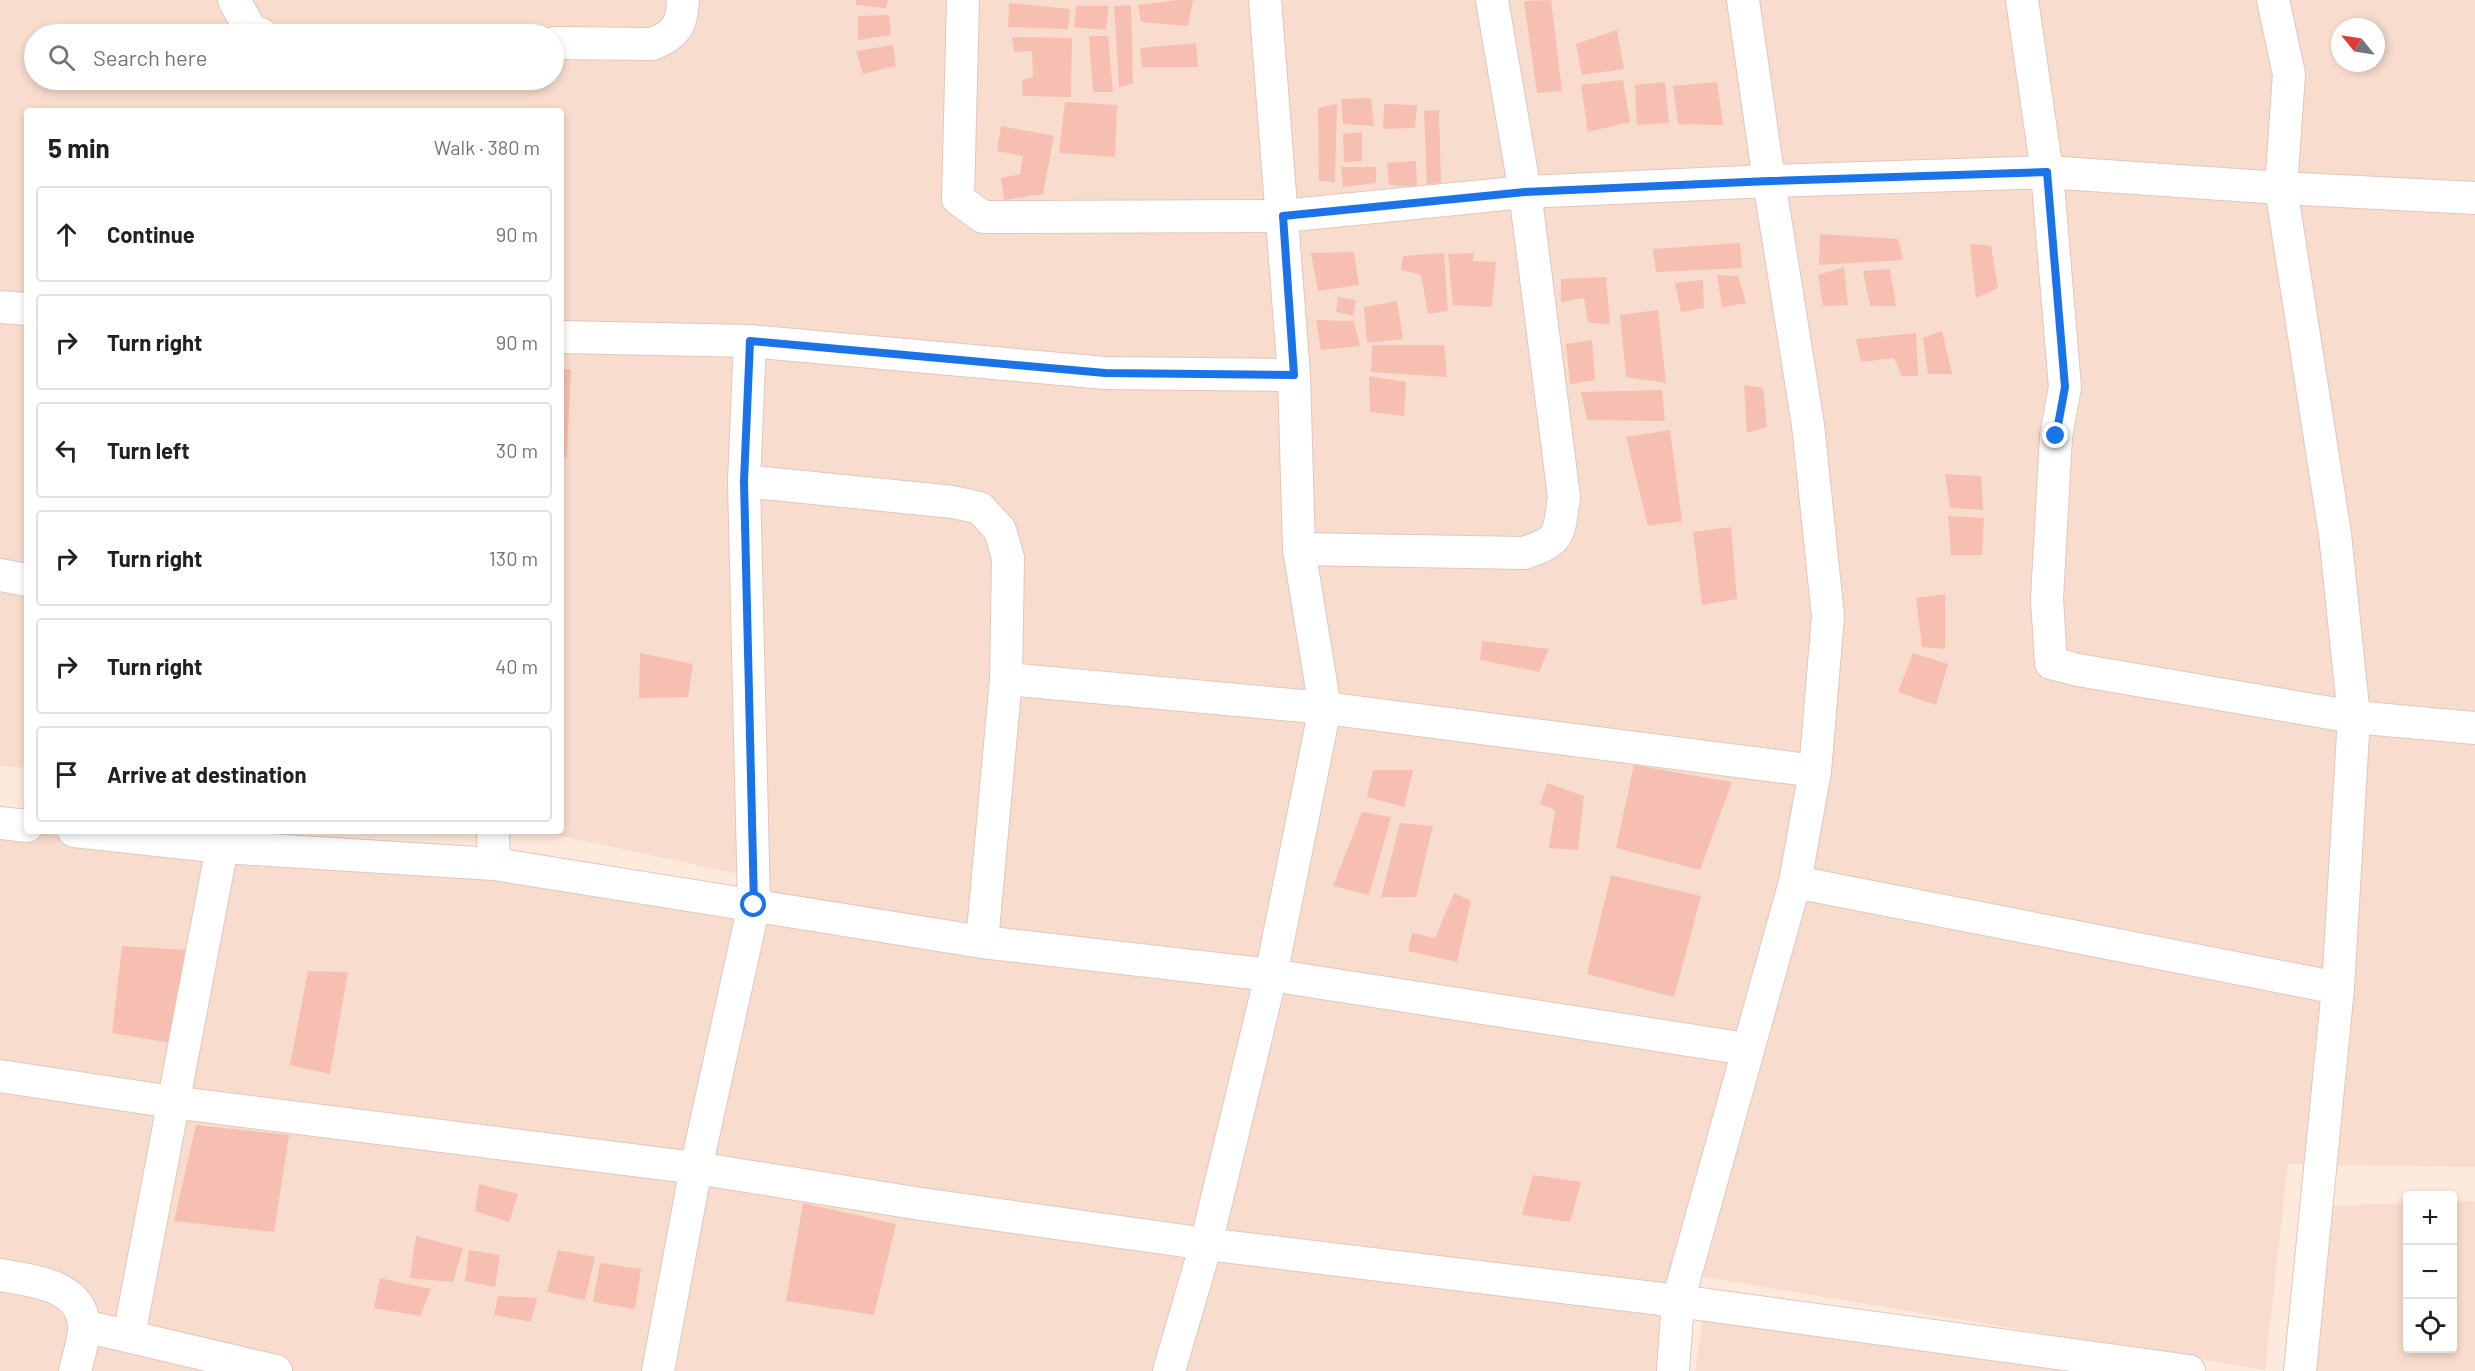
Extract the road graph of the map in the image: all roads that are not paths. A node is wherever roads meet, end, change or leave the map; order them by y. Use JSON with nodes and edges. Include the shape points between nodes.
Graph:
{"nodes":[{"id":1,"x":234,"y":0,"type":"edge"},
{"id":2,"x":683,"y":0,"type":"edge"},
{"id":3,"x":963,"y":0,"type":"edge"},
{"id":4,"x":1265,"y":0,"type":"edge"},
{"id":5,"x":1492,"y":0,"type":"edge"},
{"id":6,"x":1743,"y":0,"type":"edge"},
{"id":7,"x":2022,"y":0,"type":"edge"},
{"id":8,"x":2273,"y":0,"type":"edge"},
{"id":9,"x":247,"y":24,"type":"edge"},
{"id":10,"x":564,"y":44,"type":"edge"},
{"id":11,"x":2047,"y":172,"type":"junction"},
{"id":12,"x":1769,"y":181,"type":"junction"},
{"id":13,"x":2281,"y":189,"type":"junction"},
{"id":14,"x":1525,"y":192,"type":"junction"},
{"id":15,"x":2475,"y":198,"type":"edge"},
{"id":16,"x":1283,"y":216,"type":"junction"},
{"id":17,"x":0,"y":307,"type":"edge"},
{"id":18,"x":24,"y":309,"type":"edge"},
{"id":19,"x":564,"y":337,"type":"edge"},
{"id":20,"x":750,"y":341,"type":"junction"},
{"id":21,"x":1294,"y":375,"type":"junction"},
{"id":22,"x":744,"y":481,"type":"junction"},
{"id":23,"x":1299,"y":549,"type":"junction"},
{"id":24,"x":0,"y":575,"type":"edge"},
{"id":25,"x":24,"y":579,"type":"edge"},
{"id":26,"x":1006,"y":680,"type":"junction"},
{"id":27,"x":1325,"y":708,"type":"junction"},
{"id":28,"x":2354,"y":717,"type":"junction"},
{"id":29,"x":2475,"y":728,"type":"edge"},
{"id":30,"x":1815,"y":771,"type":"junction"},
{"id":31,"x":0,"y":823,"type":"edge"},
{"id":32,"x":24,"y":826,"type":"edge"},
{"id":33,"x":130,"y":834,"type":"edge"},
{"id":34,"x":493,"y":834,"type":"edge"},
{"id":35,"x":222,"y":839,"type":"edge"},
{"id":36,"x":494,"y":864,"type":"junction"},
{"id":37,"x":1795,"y":882,"type":"junction"},
{"id":38,"x":754,"y":905,"type":"junction"},
{"id":39,"x":982,"y":942,"type":"junction"},
{"id":40,"x":1271,"y":975,"type":"junction"},
{"id":41,"x":2338,"y":988,"type":"junction"},
{"id":42,"x":1746,"y":1049,"type":"junction"},
{"id":43,"x":0,"y":1076,"type":"edge"},
{"id":44,"x":172,"y":1102,"type":"junction"},
{"id":45,"x":696,"y":1168,"type":"junction"},
{"id":46,"x":1206,"y":1244,"type":"junction"},
{"id":47,"x":0,"y":1275,"type":"edge"},
{"id":48,"x":1678,"y":1300,"type":"junction"},
{"id":49,"x":84,"y":1326,"type":"junction"},
{"id":50,"x":129,"y":1336,"type":"junction"},
{"id":51,"x":75,"y":1371,"type":"edge"},
{"id":52,"x":276,"y":1371,"type":"edge"},
{"id":53,"x":658,"y":1371,"type":"edge"},
{"id":54,"x":1169,"y":1371,"type":"edge"},
{"id":55,"x":1673,"y":1371,"type":"edge"},
{"id":56,"x":2188,"y":1371,"type":"edge"},
{"id":57,"x":2300,"y":1371,"type":"edge"}],
"edges":[{"from":1,"to":9,"type":"street"},
{"from":2,"to":10,"type":"street","via":[[676,29],[668,38],[652,44]]},
{"from":3,"to":16,"type":"street","via":[[958,199],[983,217]]},
{"from":4,"to":16,"type":"street"},
{"from":5,"to":14,"type":"street"},
{"from":6,"to":12,"type":"street"},
{"from":7,"to":11,"type":"street"},
{"from":8,"to":13,"type":"street","via":[[2289,74]]},
{"from":11,"to":12,"type":"street"},
{"from":11,"to":13,"type":"street"},
{"from":11,"to":28,"type":"street","via":[[2065,387],[2056,436],[2046,599],[2051,663]]},
{"from":12,"to":14,"type":"street"},
{"from":12,"to":30,"type":"street","via":[[1808,425],[1828,615]]},
{"from":13,"to":15,"type":"street"},
{"from":13,"to":28,"type":"street","via":[[2335,534]]},
{"from":14,"to":16,"type":"street"},
{"from":14,"to":23,"type":"street","via":[[1564,497],[1558,534],[1547,546],[1524,553]]},
{"from":16,"to":21,"type":"street"},
{"from":17,"to":18,"type":"street"},
{"from":19,"to":20,"type":"street"},
{"from":20,"to":21,"type":"street","via":[[1105,373]]},
{"from":20,"to":22,"type":"street"},
{"from":21,"to":23,"type":"street"},
{"from":22,"to":26,"type":"street","via":[[980,508],[999,530],[1008,558]]},
{"from":22,"to":38,"type":"street"},
{"from":23,"to":27,"type":"street"},
{"from":24,"to":25,"type":"street"},
{"from":26,"to":27,"type":"street"},
{"from":26,"to":39,"type":"street"},
{"from":27,"to":30,"type":"street"},
{"from":27,"to":40,"type":"street"},
{"from":28,"to":29,"type":"street"},
{"from":28,"to":41,"type":"street"},
{"from":30,"to":37,"type":"street"},
{"from":31,"to":32,"type":"street"},
{"from":33,"to":35,"type":"street"},
{"from":34,"to":36,"type":"street"},
{"from":35,"to":36,"type":"street"},
{"from":35,"to":44,"type":"street"},
{"from":36,"to":38,"type":"street"},
{"from":37,"to":41,"type":"street"},
{"from":37,"to":42,"type":"street"},
{"from":38,"to":39,"type":"street"},
{"from":38,"to":45,"type":"street"},
{"from":39,"to":40,"type":"street"},
{"from":40,"to":42,"type":"street"},
{"from":40,"to":46,"type":"street"},
{"from":41,"to":57,"type":"street"},
{"from":42,"to":48,"type":"street"},
{"from":43,"to":44,"type":"street"},
{"from":44,"to":45,"type":"street"},
{"from":44,"to":50,"type":"street"},
{"from":45,"to":46,"type":"street"},
{"from":45,"to":53,"type":"street"},
{"from":46,"to":48,"type":"street"},
{"from":46,"to":54,"type":"street"},
{"from":47,"to":49,"type":"street","via":[[62,1289],[80,1305]]},
{"from":48,"to":55,"type":"street"},
{"from":48,"to":56,"type":"street"},
{"from":49,"to":50,"type":"street"},
{"from":49,"to":51,"type":"street"},
{"from":50,"to":52,"type":"street"}]}
